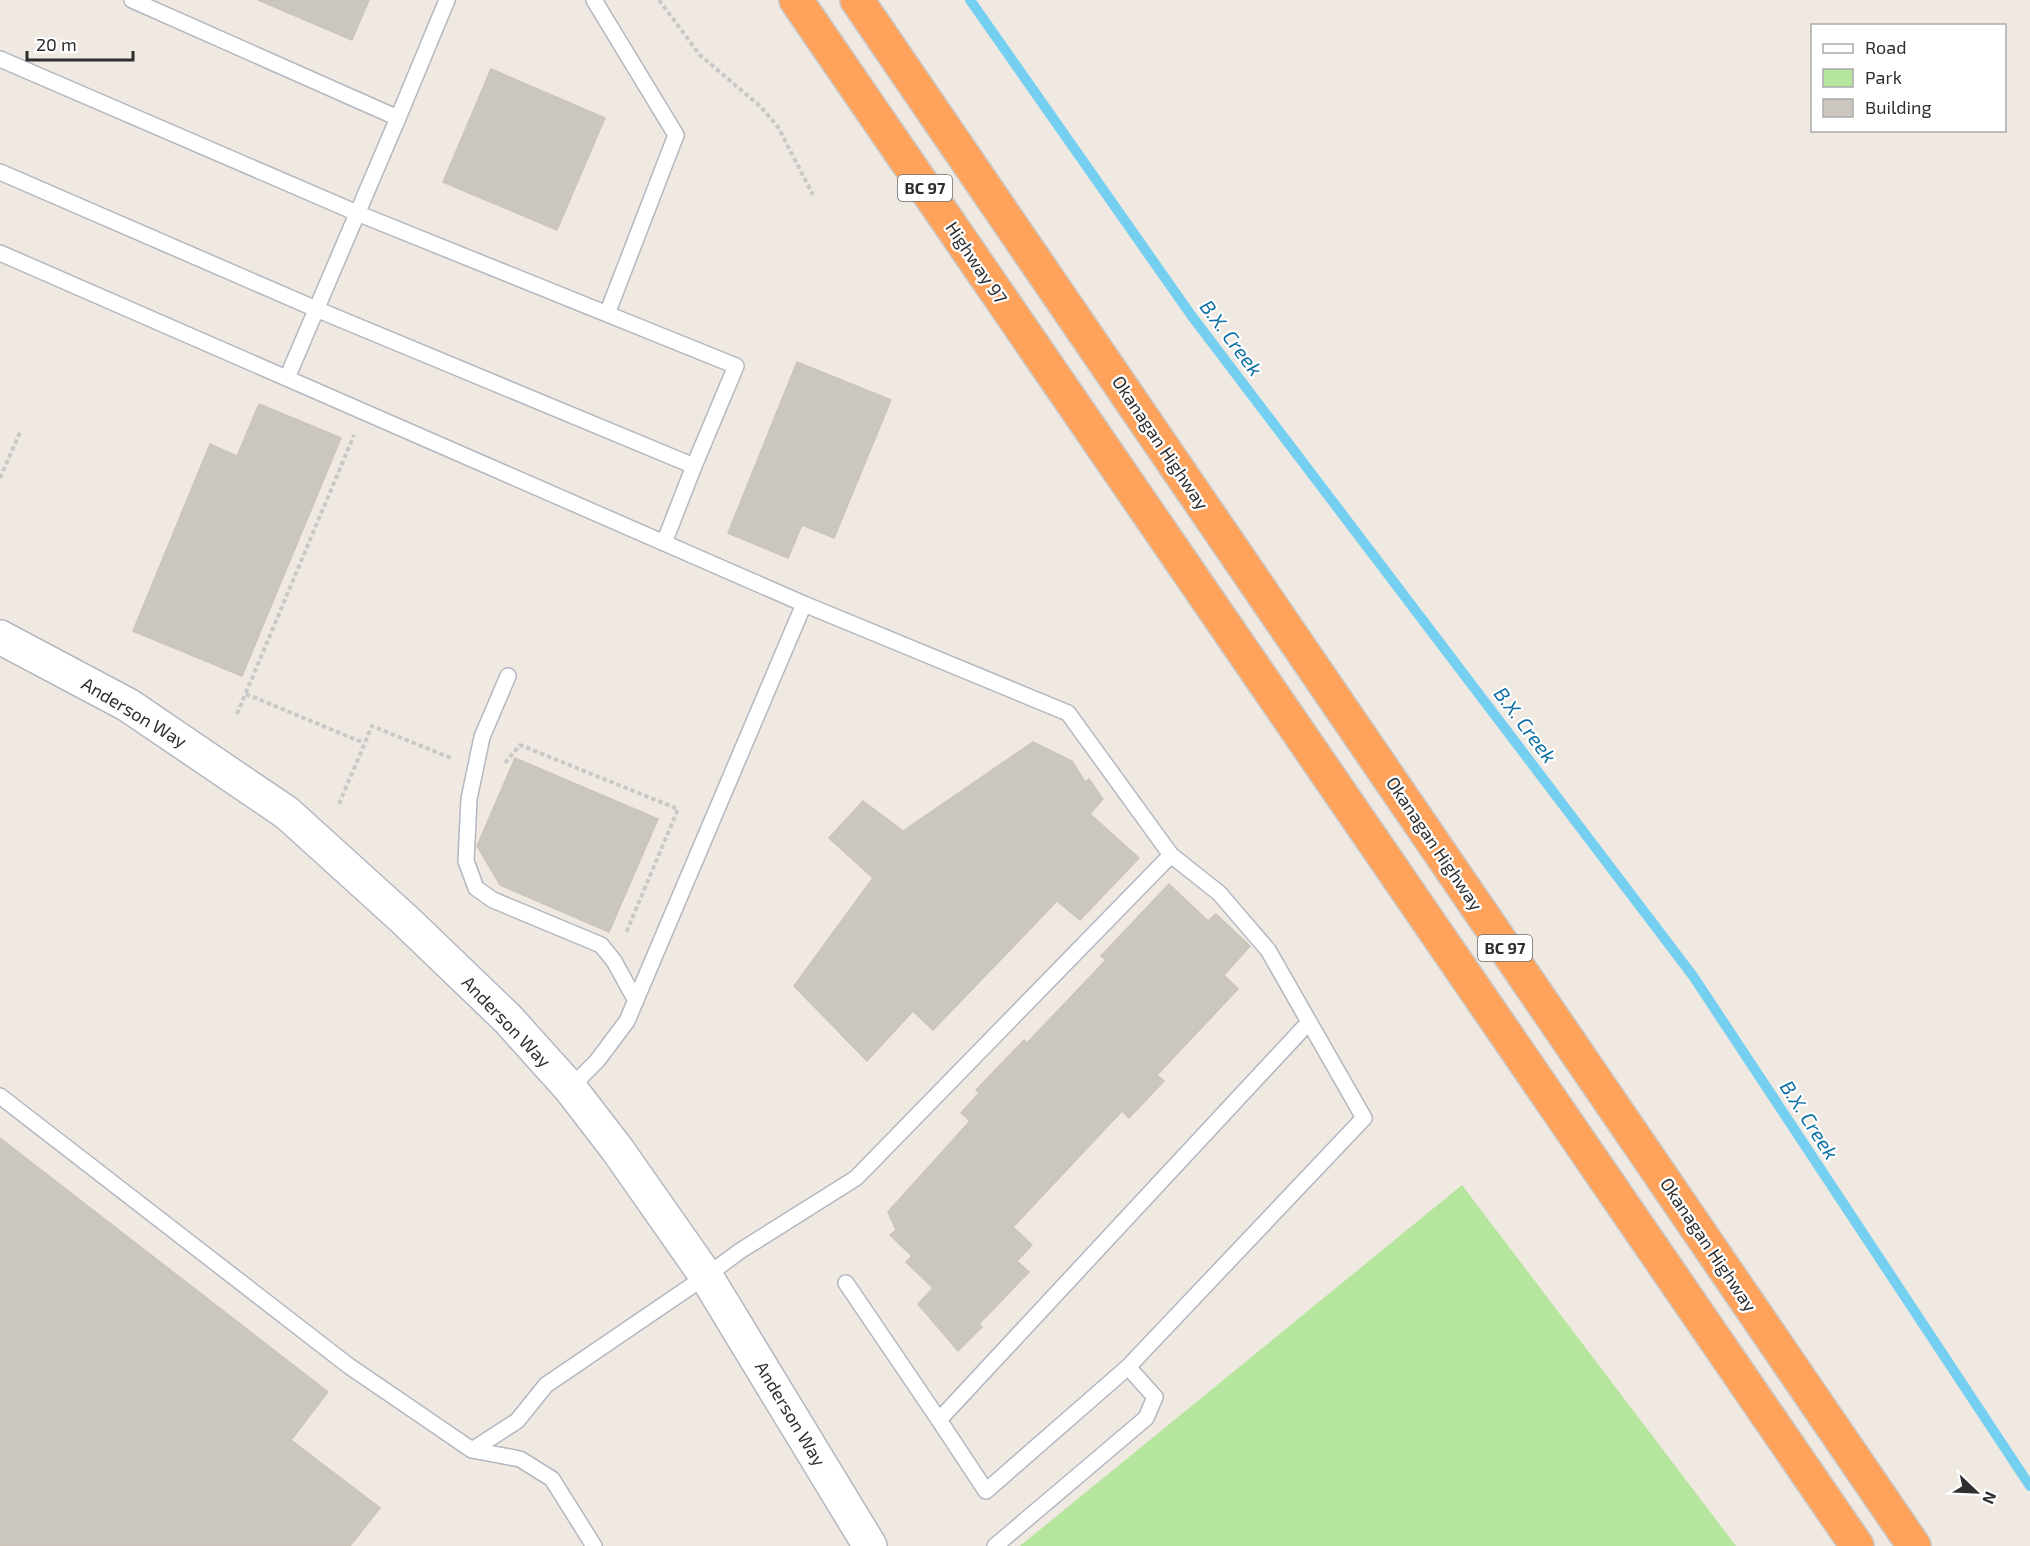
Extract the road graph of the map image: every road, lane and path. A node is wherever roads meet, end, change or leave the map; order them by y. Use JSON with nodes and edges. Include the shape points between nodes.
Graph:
{"nodes":[{"id":1,"x":132,"y":0,"type":"edge"},
{"id":2,"x":447,"y":0,"type":"edge"},
{"id":3,"x":594,"y":0,"type":"edge"},
{"id":4,"x":659,"y":0,"type":"edge"},
{"id":5,"x":796,"y":0,"type":"edge"},
{"id":6,"x":857,"y":0,"type":"edge"},
{"id":7,"x":0,"y":59,"type":"edge"},
{"id":8,"x":398,"y":118,"type":"junction"},
{"id":9,"x":0,"y":172,"type":"edge"},
{"id":10,"x":813,"y":195,"type":"dead end"},
{"id":11,"x":357,"y":213,"type":"junction"},
{"id":12,"x":0,"y":253,"type":"edge"},
{"id":13,"x":316,"y":309,"type":"junction"},
{"id":14,"x":607,"y":314,"type":"junction"},
{"id":15,"x":286,"y":378,"type":"junction"},
{"id":16,"x":21,"y":430,"type":"dead end"},
{"id":17,"x":344,"y":431,"type":"dead end"},
{"id":18,"x":694,"y":466,"type":"junction"},
{"id":19,"x":0,"y":478,"type":"edge"},
{"id":20,"x":664,"y":543,"type":"junction"},
{"id":21,"x":804,"y":604,"type":"junction"},
{"id":22,"x":0,"y":637,"type":"edge"},
{"id":23,"x":508,"y":676,"type":"dead end"},
{"id":24,"x":246,"y":694,"type":"junction"},
{"id":25,"x":237,"y":714,"type":"dead end"},
{"id":26,"x":364,"y":743,"type":"junction"},
{"id":27,"x":452,"y":759,"type":"dead end"},
{"id":28,"x":499,"y":769,"type":"dead end"},
{"id":29,"x":339,"y":804,"type":"dead end"},
{"id":30,"x":1172,"y":855,"type":"junction"},
{"id":31,"x":623,"y":939,"type":"dead end"},
{"id":32,"x":636,"y":1001,"type":"junction"},
{"id":33,"x":1309,"y":1022,"type":"junction"},
{"id":34,"x":570,"y":1088,"type":"junction"},
{"id":35,"x":0,"y":1096,"type":"edge"},
{"id":36,"x":706,"y":1276,"type":"junction"},
{"id":37,"x":846,"y":1283,"type":"dead end"},
{"id":38,"x":1128,"y":1367,"type":"junction"},
{"id":39,"x":939,"y":1420,"type":"junction"},
{"id":40,"x":472,"y":1450,"type":"junction"},
{"id":41,"x":594,"y":1546,"type":"edge"},
{"id":42,"x":870,"y":1546,"type":"edge"},
{"id":43,"x":994,"y":1546,"type":"edge"},
{"id":44,"x":1857,"y":1546,"type":"edge"},
{"id":45,"x":1914,"y":1546,"type":"edge"}],
"edges":[{"from":1,"to":8,"type":"lane"},
{"from":2,"to":8,"type":"lane"},
{"from":3,"to":14,"type":"lane","via":[[676,135]]},
{"from":4,"to":10,"type":"path","via":[[700,55],[761,107],[778,127]]},
{"from":5,"to":44,"type":"highway","name":"Highway 97","number":"BC 97"},
{"from":6,"to":45,"type":"highway","name":"Okanagan Highway","number":"BC 97"},
{"from":7,"to":11,"type":"lane"},
{"from":8,"to":11,"type":"lane"},
{"from":9,"to":13,"type":"lane"},
{"from":11,"to":13,"type":"lane"},
{"from":11,"to":14,"type":"lane"},
{"from":12,"to":15,"type":"lane"},
{"from":13,"to":15,"type":"lane"},
{"from":13,"to":18,"type":"lane"},
{"from":14,"to":18,"type":"lane","via":[[736,366]]},
{"from":15,"to":20,"type":"lane"},
{"from":16,"to":19,"type":"path"},
{"from":17,"to":24,"type":"path","via":[[354,436]]},
{"from":18,"to":20,"type":"lane"},
{"from":20,"to":21,"type":"lane"},
{"from":21,"to":30,"type":"lane","via":[[1068,713]]},
{"from":21,"to":32,"type":"lane"},
{"from":22,"to":34,"type":"street","name":"Anderson Way","via":[[128,705],[287,813],[507,1019]]},
{"from":23,"to":32,"type":"lane","via":[[482,737],[469,799],[466,861],[476,888],[493,900],[601,945]]},
{"from":24,"to":25,"type":"path"},
{"from":24,"to":26,"type":"path"},
{"from":26,"to":27,"type":"path","via":[[372,726]]},
{"from":26,"to":29,"type":"path"},
{"from":28,"to":31,"type":"path","via":[[520,744],[678,809]]},
{"from":30,"to":33,"type":"lane","via":[[1219,893],[1268,950]]},
{"from":30,"to":36,"type":"lane","via":[[856,1178]]},
{"from":32,"to":34,"type":"lane","via":[[627,1021],[597,1061]]},
{"from":33,"to":38,"type":"lane","via":[[1364,1118]]},
{"from":33,"to":39,"type":"lane"},
{"from":34,"to":36,"type":"street","name":"Anderson Way"},
{"from":35,"to":40,"type":"lane","via":[[350,1366]]},
{"from":36,"to":40,"type":"lane","via":[[546,1385],[517,1421]]},
{"from":36,"to":42,"type":"street","name":"Anderson Way"},
{"from":37,"to":39,"type":"lane"},
{"from":38,"to":39,"type":"lane","via":[[986,1491]]},
{"from":38,"to":43,"type":"lane","via":[[1155,1397],[1146,1418]]},
{"from":40,"to":41,"type":"lane","via":[[520,1459],[552,1479]]}]}
